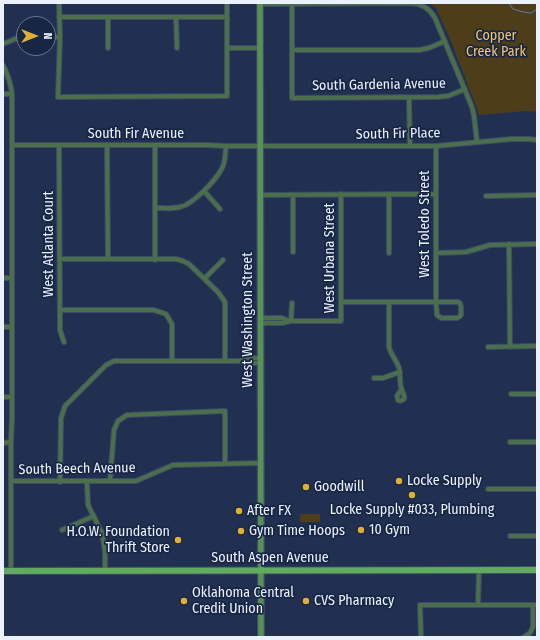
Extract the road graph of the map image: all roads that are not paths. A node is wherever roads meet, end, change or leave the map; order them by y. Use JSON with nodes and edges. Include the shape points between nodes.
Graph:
{"nodes":[{"id":1,"x":59,"y":3,"type":"edge"},
{"id":2,"x":227,"y":3,"type":"edge"},
{"id":3,"x":260,"y":3,"type":"edge"},
{"id":4,"x":360,"y":3,"type":"edge"},
{"id":5,"x":292,"y":4,"type":"edge"},
{"id":6,"x":59,"y":17,"type":"junction"},
{"id":7,"x":108,"y":17,"type":"junction"},
{"id":8,"x":176,"y":17,"type":"junction"},
{"id":9,"x":227,"y":17,"type":"junction"},
{"id":10,"x":56,"y":37,"type":"edge"},
{"id":11,"x":60,"y":37,"type":"junction"},
{"id":12,"x":16,"y":38,"type":"edge"},
{"id":13,"x":445,"y":42,"type":"junction"},
{"id":14,"x":3,"y":44,"type":"edge"},
{"id":15,"x":108,"y":48,"type":"dead end"},
{"id":16,"x":177,"y":48,"type":"dead end"},
{"id":17,"x":227,"y":48,"type":"junction"},
{"id":18,"x":260,"y":48,"type":"junction"},
{"id":19,"x":292,"y":50,"type":"junction"},
{"id":20,"x":3,"y":66,"type":"edge"},
{"id":21,"x":465,"y":89,"type":"junction"},
{"id":22,"x":3,"y":94,"type":"edge"},
{"id":23,"x":12,"y":94,"type":"junction"},
{"id":24,"x":410,"y":98,"type":"junction"},
{"id":25,"x":537,"y":140,"type":"edge"},
{"id":26,"x":477,"y":142,"type":"junction"},
{"id":27,"x":12,"y":145,"type":"junction"},
{"id":28,"x":59,"y":145,"type":"junction"},
{"id":29,"x":108,"y":145,"type":"junction"},
{"id":30,"x":155,"y":145,"type":"junction"},
{"id":31,"x":226,"y":146,"type":"junction"},
{"id":32,"x":260,"y":146,"type":"junction"},
{"id":33,"x":410,"y":146,"type":"junction"},
{"id":34,"x":436,"y":146,"type":"junction"},
{"id":35,"x":204,"y":191,"type":"junction"},
{"id":36,"x":341,"y":194,"type":"junction"},
{"id":37,"x":389,"y":194,"type":"junction"},
{"id":38,"x":436,"y":194,"type":"junction"},
{"id":39,"x":260,"y":195,"type":"junction"},
{"id":40,"x":293,"y":195,"type":"junction"},
{"id":41,"x":537,"y":195,"type":"edge"},
{"id":42,"x":486,"y":196,"type":"dead end"},
{"id":43,"x":156,"y":208,"type":"junction"},
{"id":44,"x":220,"y":209,"type":"dead end"},
{"id":45,"x":510,"y":244,"type":"junction"},
{"id":46,"x":537,"y":244,"type":"edge"},
{"id":47,"x":293,"y":252,"type":"dead end"},
{"id":48,"x":389,"y":253,"type":"dead end"},
{"id":49,"x":436,"y":253,"type":"junction"},
{"id":50,"x":60,"y":259,"type":"junction"},
{"id":51,"x":108,"y":259,"type":"junction"},
{"id":52,"x":155,"y":260,"type":"junction"},
{"id":53,"x":223,"y":260,"type":"dead end"},
{"id":54,"x":3,"y":278,"type":"edge"},
{"id":55,"x":12,"y":278,"type":"junction"},
{"id":56,"x":205,"y":278,"type":"junction"},
{"id":57,"x":341,"y":302,"type":"junction"},
{"id":58,"x":389,"y":302,"type":"junction"},
{"id":59,"x":436,"y":302,"type":"junction"},
{"id":60,"x":292,"y":303,"type":"dead end"},
{"id":61,"x":60,"y":310,"type":"junction"},
{"id":62,"x":260,"y":320,"type":"junction"},
{"id":63,"x":291,"y":321,"type":"junction"},
{"id":64,"x":3,"y":327,"type":"edge"},
{"id":65,"x":12,"y":327,"type":"junction"},
{"id":66,"x":64,"y":342,"type":"dead end"},
{"id":67,"x":537,"y":346,"type":"edge"},
{"id":68,"x":488,"y":347,"type":"dead end"},
{"id":69,"x":510,"y":347,"type":"junction"},
{"id":70,"x":172,"y":360,"type":"junction"},
{"id":71,"x":225,"y":361,"type":"junction"},
{"id":72,"x":260,"y":361,"type":"junction"},
{"id":73,"x":400,"y":372,"type":"junction"},
{"id":74,"x":374,"y":378,"type":"dead end"},
{"id":75,"x":401,"y":390,"type":"dead end"},
{"id":76,"x":511,"y":394,"type":"dead end"},
{"id":77,"x":537,"y":394,"type":"edge"},
{"id":78,"x":3,"y":397,"type":"edge"},
{"id":79,"x":12,"y":397,"type":"junction"},
{"id":80,"x":11,"y":442,"type":"junction"},
{"id":81,"x":510,"y":442,"type":"dead end"},
{"id":82,"x":537,"y":442,"type":"edge"},
{"id":83,"x":3,"y":443,"type":"edge"},
{"id":84,"x":225,"y":463,"type":"junction"},
{"id":85,"x":260,"y":463,"type":"junction"},
{"id":86,"x":110,"y":481,"type":"junction"},
{"id":87,"x":11,"y":482,"type":"junction"},
{"id":88,"x":60,"y":482,"type":"junction"},
{"id":89,"x":87,"y":482,"type":"junction"},
{"id":90,"x":488,"y":489,"type":"dead end"},
{"id":91,"x":537,"y":489,"type":"edge"},
{"id":92,"x":94,"y":516,"type":"junction"},
{"id":93,"x":62,"y":530,"type":"dead end"},
{"id":94,"x":510,"y":536,"type":"dead end"},
{"id":95,"x":537,"y":536,"type":"edge"},
{"id":96,"x":105,"y":570,"type":"junction"},
{"id":97,"x":261,"y":570,"type":"junction"},
{"id":98,"x":479,"y":570,"type":"junction"},
{"id":99,"x":537,"y":570,"type":"edge"},
{"id":100,"x":3,"y":571,"type":"edge"},
{"id":101,"x":11,"y":571,"type":"junction"},
{"id":102,"x":478,"y":605,"type":"junction"},
{"id":103,"x":535,"y":605,"type":"edge"},
{"id":104,"x":261,"y":637,"type":"edge"},
{"id":105,"x":421,"y":637,"type":"edge"},
{"id":106,"x":524,"y":637,"type":"edge"}],
"edges":[{"from":1,"to":6,"type":"street"},
{"from":2,"to":9,"type":"street"},
{"from":3,"to":5,"type":"street"},
{"from":3,"to":18,"type":"main road","name":"West Washington Street"},
{"from":4,"to":5,"type":"street"},
{"from":4,"to":13,"type":"street","via":[[424,6],[435,18]]},
{"from":5,"to":19,"type":"street"},
{"from":6,"to":7,"type":"street"},
{"from":6,"to":11,"type":"street"},
{"from":7,"to":8,"type":"street"},
{"from":7,"to":15,"type":"street"},
{"from":8,"to":9,"type":"street"},
{"from":8,"to":16,"type":"street"},
{"from":9,"to":17,"type":"street"},
{"from":10,"to":11,"type":"street"},
{"from":11,"to":17,"type":"street","via":[[58,97],[227,96]]},
{"from":12,"to":14,"type":"street"},
{"from":13,"to":19,"type":"street","via":[[419,50]]},
{"from":13,"to":21,"type":"street"},
{"from":17,"to":18,"type":"street"},
{"from":18,"to":32,"type":"main road","name":"West Washington Street"},
{"from":19,"to":24,"type":"street","name":"South Gardenia Avenue","via":[[292,98]]},
{"from":20,"to":23,"type":"street","via":[[8,74]]},
{"from":21,"to":24,"type":"street","name":"South Gardenia Avenue","via":[[444,97]]},
{"from":21,"to":26,"type":"street","via":[[473,112]]},
{"from":22,"to":23,"type":"street"},
{"from":23,"to":27,"type":"street"},
{"from":24,"to":33,"type":"street"},
{"from":25,"to":26,"type":"street","name":"South Fir Place"},
{"from":26,"to":34,"type":"street","name":"South Fir Place"},
{"from":27,"to":28,"type":"street","name":"South Fir Avenue"},
{"from":27,"to":55,"type":"street"},
{"from":28,"to":29,"type":"street","name":"South Fir Avenue"},
{"from":28,"to":50,"type":"street","name":"West Atlanta Court"},
{"from":29,"to":30,"type":"street","name":"South Fir Avenue"},
{"from":29,"to":51,"type":"street"},
{"from":30,"to":31,"type":"street","name":"South Fir Avenue"},
{"from":30,"to":43,"type":"street"},
{"from":31,"to":32,"type":"street","name":"South Fir Avenue"},
{"from":31,"to":35,"type":"street","via":[[222,170]]},
{"from":32,"to":33,"type":"street","name":"South Fir Place"},
{"from":32,"to":39,"type":"main road","name":"West Washington Street"},
{"from":33,"to":34,"type":"street","name":"South Fir Place"},
{"from":34,"to":38,"type":"street","name":"West Toledo Street"},
{"from":35,"to":43,"type":"street","via":[[182,207]]},
{"from":35,"to":44,"type":"street"},
{"from":36,"to":37,"type":"street"},
{"from":36,"to":40,"type":"street"},
{"from":36,"to":57,"type":"street","name":"West Urbana Street"},
{"from":37,"to":38,"type":"street"},
{"from":37,"to":48,"type":"street"},
{"from":38,"to":49,"type":"street","name":"West Toledo Street"},
{"from":39,"to":40,"type":"street"},
{"from":39,"to":62,"type":"main road","name":"West Washington Street"},
{"from":40,"to":47,"type":"street"},
{"from":41,"to":42,"type":"street"},
{"from":43,"to":52,"type":"street"},
{"from":45,"to":46,"type":"street"},
{"from":45,"to":49,"type":"street","via":[[490,245],[466,252]]},
{"from":45,"to":69,"type":"street"},
{"from":49,"to":59,"type":"street","name":"West Toledo Street"},
{"from":50,"to":51,"type":"street"},
{"from":50,"to":61,"type":"street","name":"West Atlanta Court"},
{"from":51,"to":52,"type":"street"},
{"from":52,"to":56,"type":"street","via":[[183,260]]},
{"from":53,"to":56,"type":"street"},
{"from":54,"to":55,"type":"street"},
{"from":55,"to":65,"type":"street"},
{"from":56,"to":71,"type":"street","via":[[224,302]]},
{"from":57,"to":58,"type":"street"},
{"from":57,"to":63,"type":"street","name":"West Urbana Street","via":[[341,321]]},
{"from":58,"to":59,"type":"street"},
{"from":58,"to":73,"type":"street","via":[[389,347]]},
{"from":59,"to":59,"type":"street","via":[[437,315],[441,318],[457,318],[461,315],[458,302]]},
{"from":60,"to":63,"type":"street"},
{"from":61,"to":66,"type":"street","name":"West Atlanta Court","via":[[60,330]]},
{"from":61,"to":70,"type":"street","via":[[154,310],[166,314],[172,324]]},
{"from":62,"to":63,"type":"street","via":[[282,318]]},
{"from":62,"to":72,"type":"main road","name":"West Washington Street"},
{"from":64,"to":65,"type":"street"},
{"from":65,"to":79,"type":"street"},
{"from":67,"to":69,"type":"street"},
{"from":68,"to":69,"type":"street"},
{"from":70,"to":71,"type":"street"},
{"from":70,"to":88,"type":"street","via":[[114,361],[106,365],[65,406],[61,418]]},
{"from":71,"to":72,"type":"street","via":[[245,358]]},
{"from":72,"to":85,"type":"main road","name":"West Washington Street"},
{"from":73,"to":74,"type":"street"},
{"from":73,"to":75,"type":"street"},
{"from":76,"to":77,"type":"street"},
{"from":78,"to":79,"type":"street"},
{"from":79,"to":80,"type":"street"},
{"from":80,"to":83,"type":"street","name":"South Beech Avenue"},
{"from":80,"to":87,"type":"street"},
{"from":81,"to":82,"type":"street"},
{"from":84,"to":85,"type":"street","name":"South Beech Avenue"},
{"from":84,"to":86,"type":"street","name":"South Beech Avenue","via":[[173,465],[136,481]]},
{"from":84,"to":86,"type":"street","via":[[226,411],[127,415],[118,421],[114,430]]},
{"from":85,"to":97,"type":"main road","name":"West Washington Street"},
{"from":86,"to":89,"type":"street","name":"South Beech Avenue"},
{"from":87,"to":88,"type":"street","name":"South Beech Avenue"},
{"from":87,"to":101,"type":"street"},
{"from":88,"to":89,"type":"street","name":"South Beech Avenue"},
{"from":89,"to":92,"type":"street","via":[[88,505]]},
{"from":90,"to":91,"type":"street"},
{"from":92,"to":93,"type":"street"},
{"from":92,"to":96,"type":"street","via":[[103,539]]},
{"from":94,"to":95,"type":"street"},
{"from":96,"to":97,"type":"main road","name":"South Aspen Avenue"},
{"from":96,"to":101,"type":"main road","name":"South Aspen Avenue"},
{"from":97,"to":98,"type":"main road","name":"South Aspen Avenue"},
{"from":97,"to":104,"type":"main road","name":"West Washington Street"},
{"from":98,"to":99,"type":"main road","name":"South Aspen Avenue"},
{"from":98,"to":102,"type":"street"},
{"from":100,"to":101,"type":"main road","name":"South Aspen Avenue"},
{"from":102,"to":103,"type":"street"},
{"from":102,"to":105,"type":"street","via":[[420,605]]},
{"from":103,"to":106,"type":"street","via":[[533,627]]}]}
